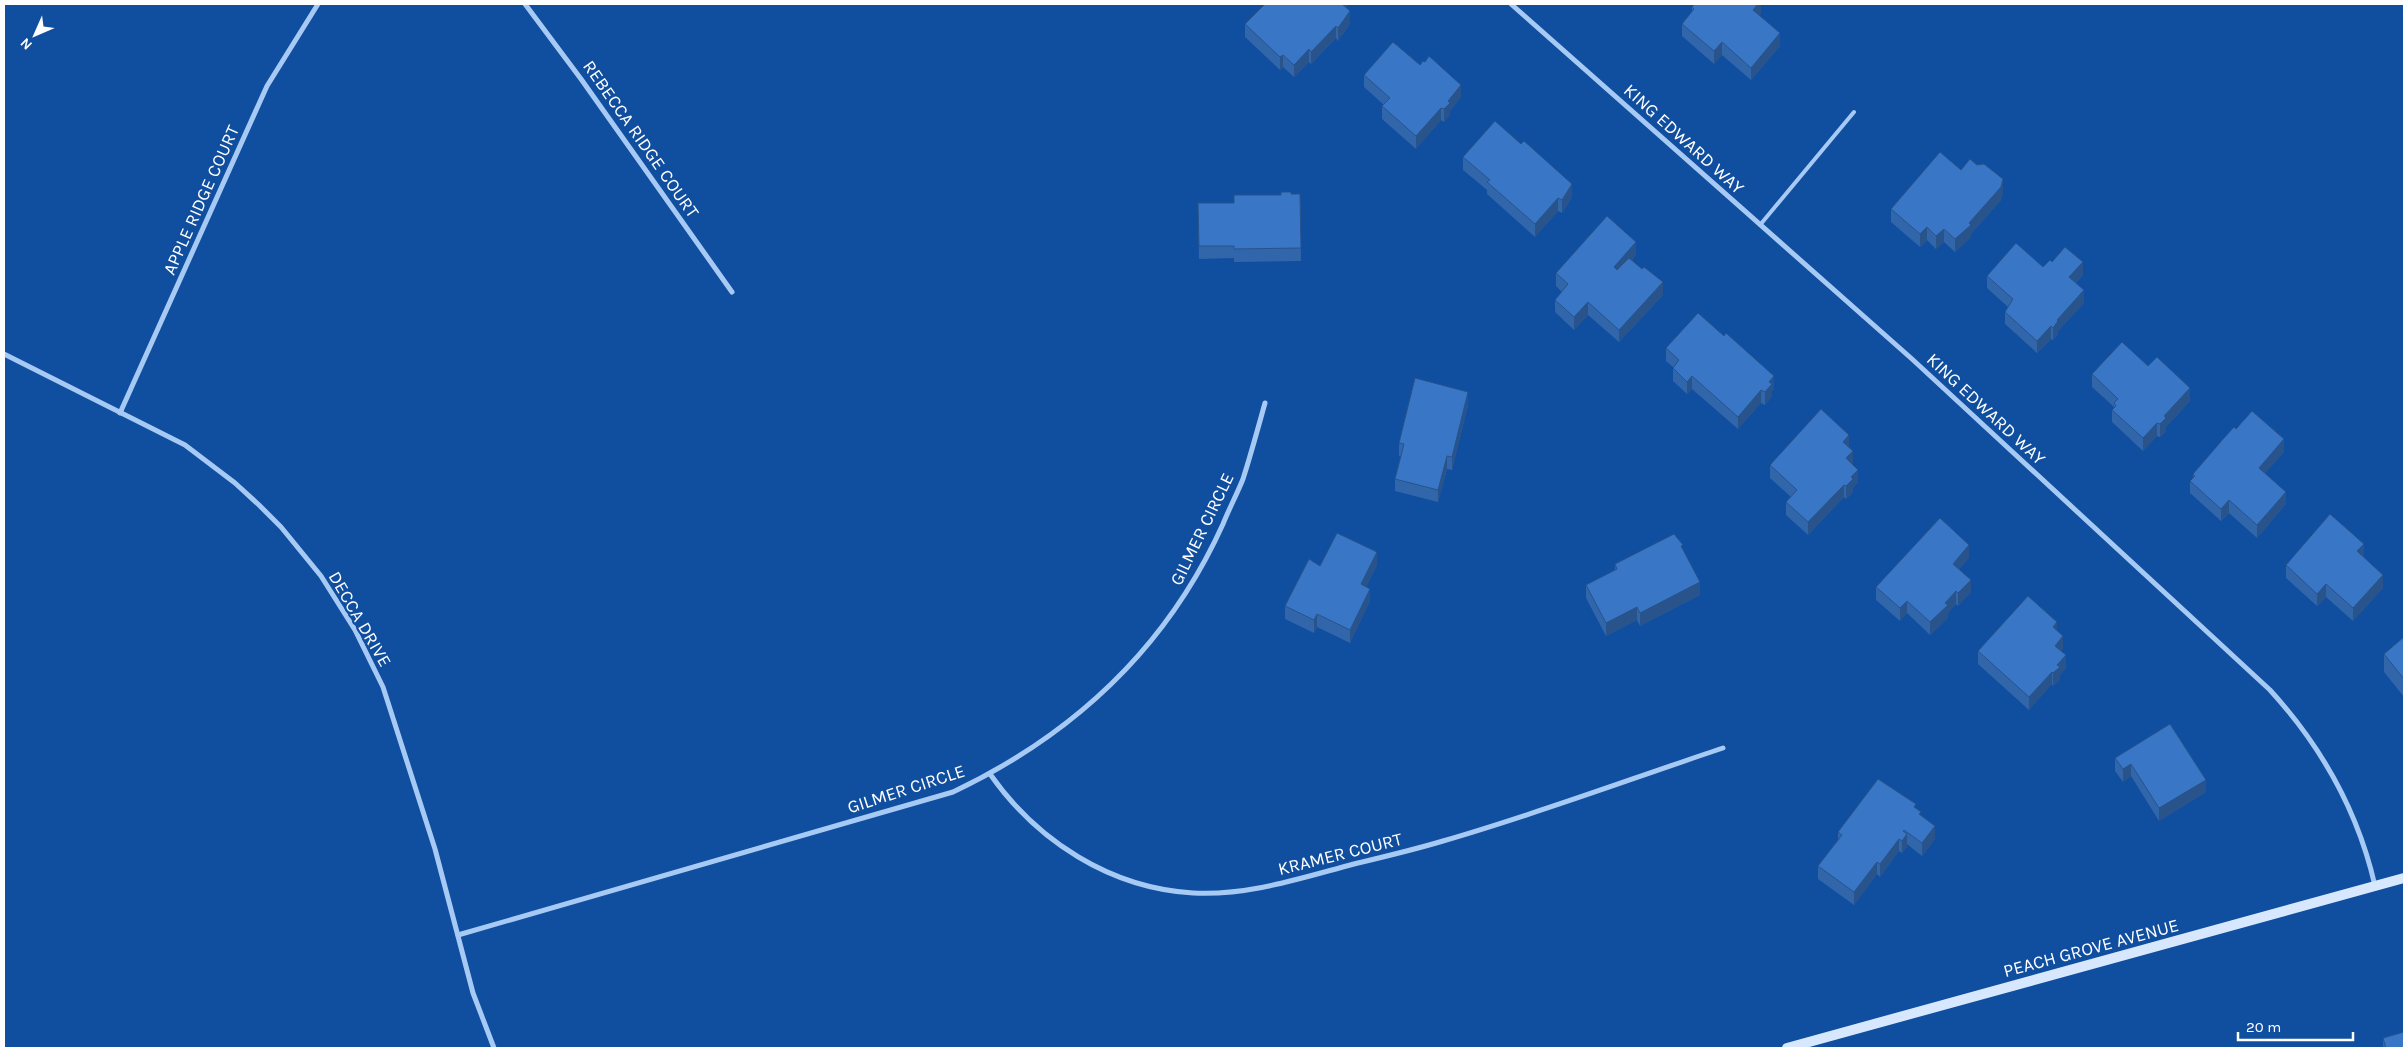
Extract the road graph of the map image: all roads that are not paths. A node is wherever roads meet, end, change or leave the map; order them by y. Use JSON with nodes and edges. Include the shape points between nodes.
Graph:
{"nodes":[{"id":1,"x":318,"y":4,"type":"edge"},
{"id":2,"x":526,"y":4,"type":"edge"},
{"id":3,"x":1511,"y":4,"type":"edge"},
{"id":4,"x":1854,"y":112,"type":"dead end"},
{"id":5,"x":1760,"y":225,"type":"junction"},
{"id":6,"x":732,"y":292,"type":"dead end"},
{"id":7,"x":4,"y":354,"type":"edge"},
{"id":8,"x":1265,"y":403,"type":"dead end"},
{"id":9,"x":120,"y":413,"type":"junction"},
{"id":10,"x":1723,"y":748,"type":"dead end"},
{"id":11,"x":990,"y":774,"type":"junction"},
{"id":12,"x":2404,"y":878,"type":"edge"},
{"id":13,"x":2375,"y":886,"type":"junction"},
{"id":14,"x":458,"y":935,"type":"junction"},
{"id":15,"x":494,"y":1048,"type":"edge"},
{"id":16,"x":1787,"y":1048,"type":"edge"}],
"edges":[{"from":1,"to":9,"type":"street","name":"APPLE RIDGE COURT","via":[[268,86]]},
{"from":2,"to":6,"type":"street","name":"REBECCA RIDGE COURT"},
{"from":3,"to":5,"type":"street","name":"KING EDWARD WAY"},
{"from":4,"to":5,"type":"lane"},
{"from":5,"to":13,"type":"street","name":"KING EDWARD WAY","via":[[1912,359],[2270,690],[2307,734],[2336,781],[2360,833]]},
{"from":7,"to":9,"type":"street","name":"DECCA DRIVE"},
{"from":8,"to":11,"type":"street","name":"GILMER CIRCLE","via":[[1242,481],[1206,562],[1172,615],[1132,664],[1086,708],[1036,746]]},
{"from":9,"to":14,"type":"street","name":"DECCA DRIVE","via":[[185,445],[236,483],[281,527],[339,603],[370,658],[382,687],[435,849]]},
{"from":10,"to":11,"type":"street","name":"KRAMER COURT","via":[[1443,841],[1257,889],[1214,893],[1148,886],[1086,862],[1032,824]]},
{"from":11,"to":14,"type":"street","name":"GILMER CIRCLE","via":[[953,792]]},
{"from":12,"to":13,"type":"main road","name":"PEACH GROVE AVENUE"},
{"from":13,"to":16,"type":"main road","name":"PEACH GROVE AVENUE"},
{"from":14,"to":15,"type":"street","name":"DECCA DRIVE"}]}
